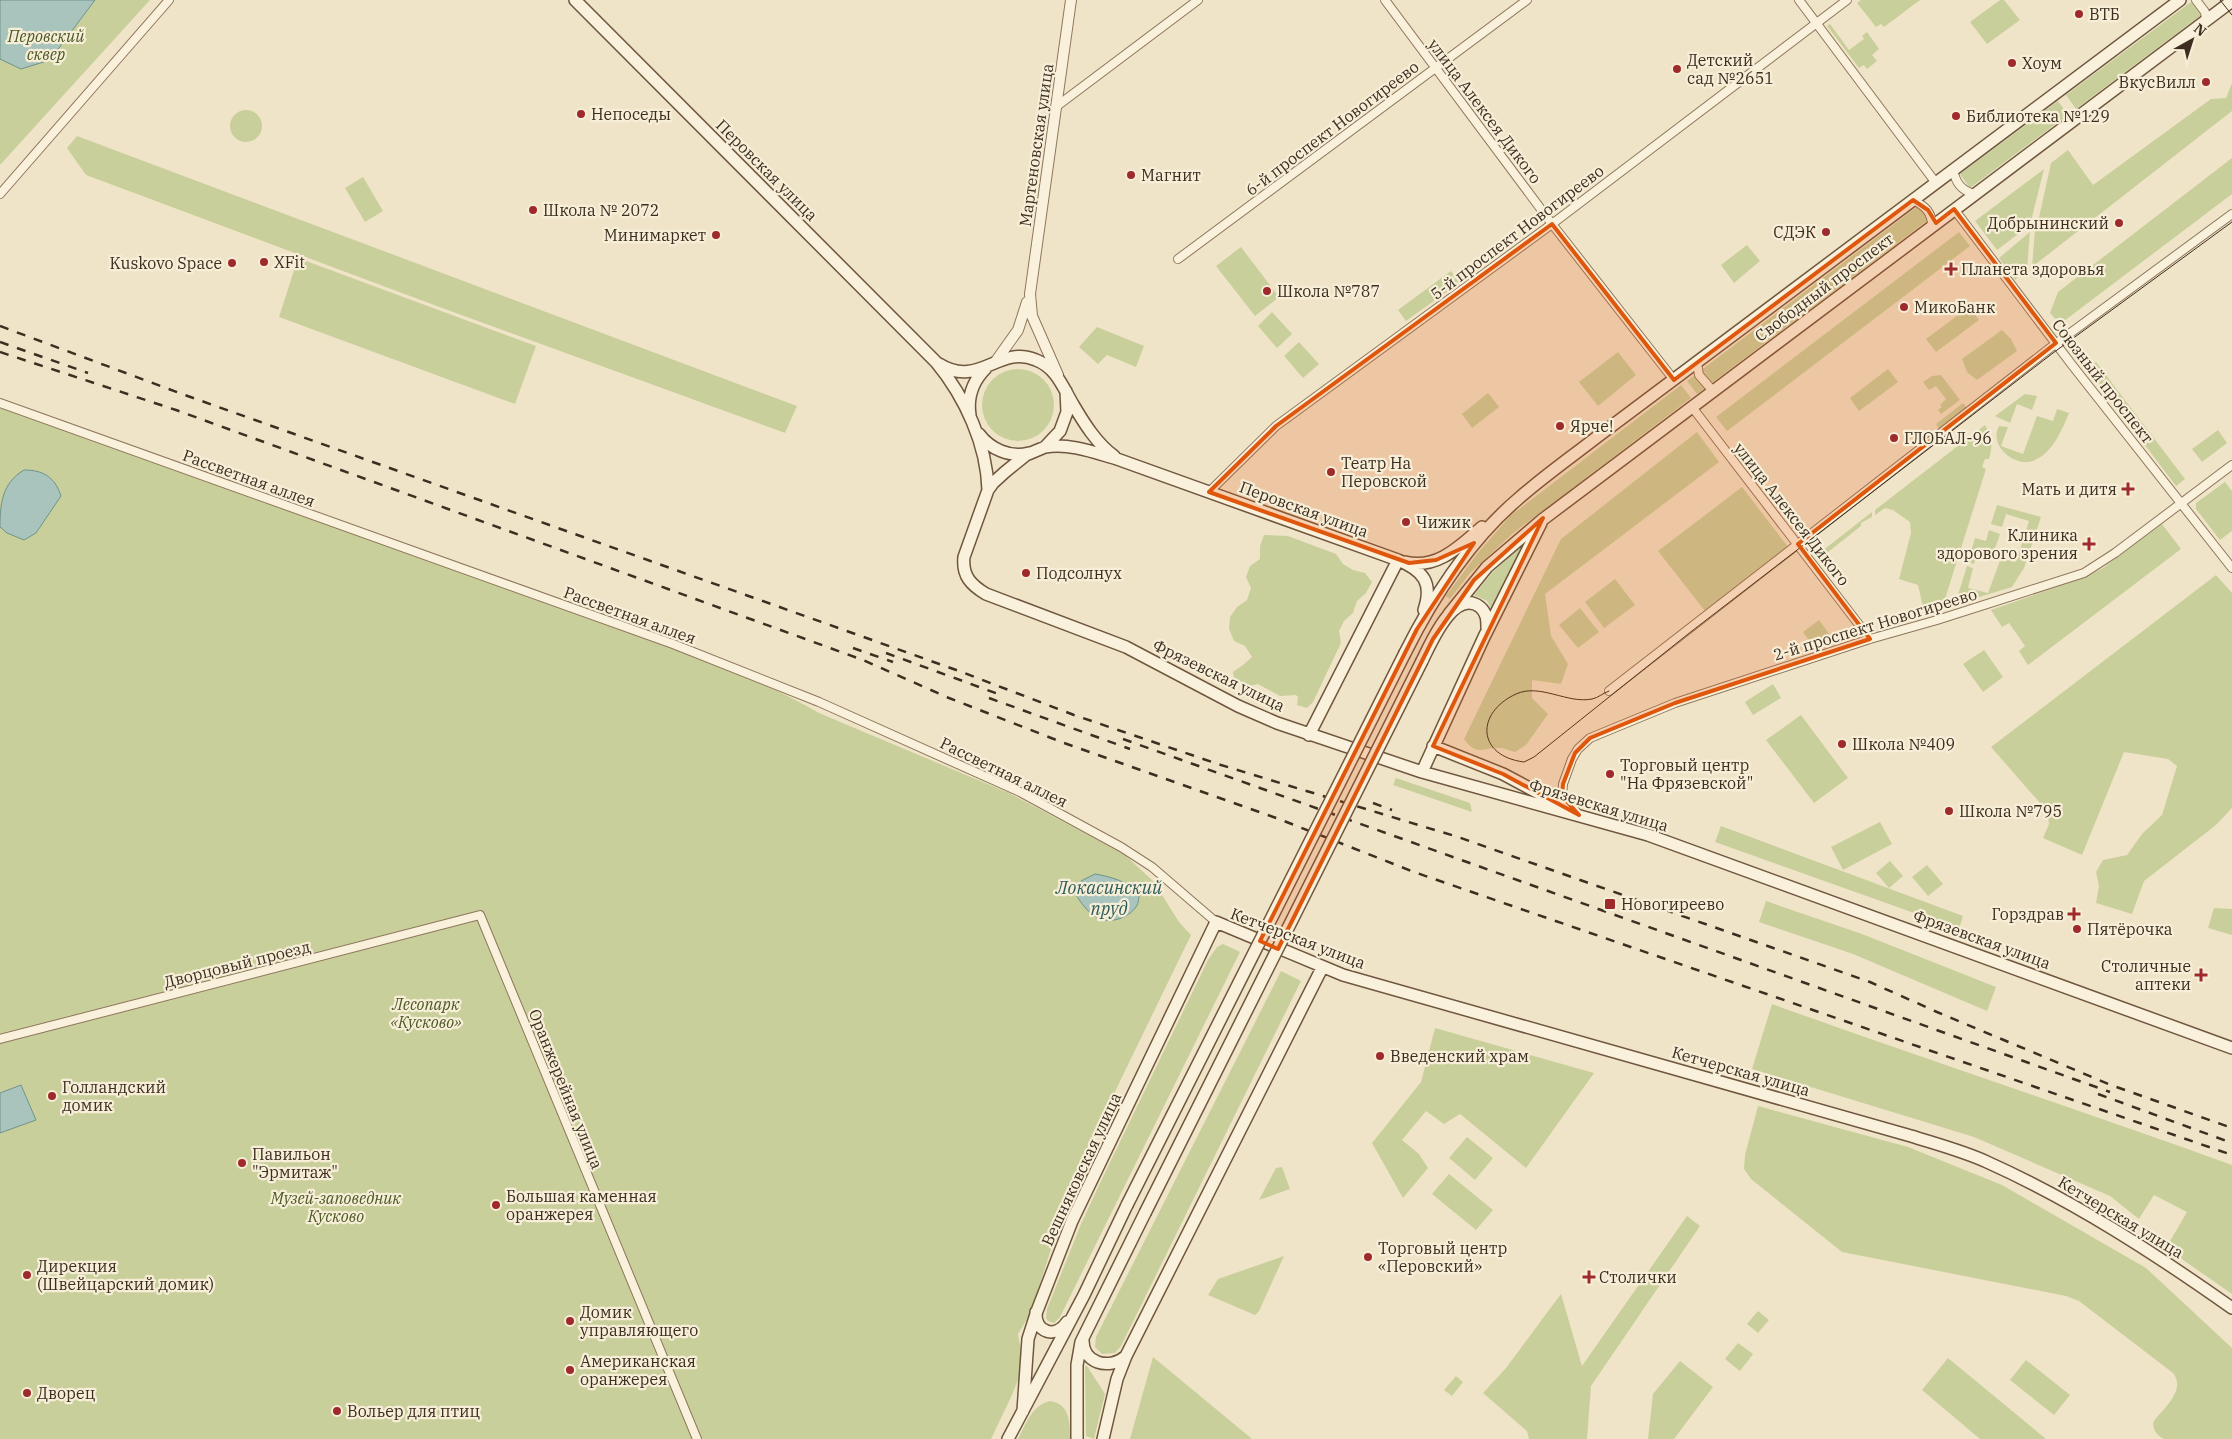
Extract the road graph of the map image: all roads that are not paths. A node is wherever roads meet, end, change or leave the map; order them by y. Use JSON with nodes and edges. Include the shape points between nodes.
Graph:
{"nodes":[{"id":1,"x":169,"y":0,"type":"edge"},
{"id":2,"x":575,"y":0,"type":"edge"},
{"id":3,"x":1071,"y":0,"type":"edge"},
{"id":4,"x":1198,"y":0,"type":"edge"},
{"id":5,"x":1385,"y":0,"type":"edge"},
{"id":6,"x":1527,"y":0,"type":"edge"},
{"id":7,"x":1800,"y":0,"type":"edge"},
{"id":8,"x":1847,"y":0,"type":"edge"},
{"id":9,"x":2180,"y":0,"type":"edge"},
{"id":10,"x":2196,"y":0,"type":"edge"},
{"id":11,"x":2232,"y":1,"type":"edge"},
{"id":12,"x":2206,"y":20,"type":"junction"},
{"id":13,"x":1817,"y":22,"type":"junction"},
{"id":14,"x":1436,"y":68,"type":"junction"},
{"id":15,"x":1057,"y":106,"type":"junction"},
{"id":16,"x":1953,"y":170,"type":"junction"},
{"id":17,"x":1936,"y":183,"type":"junction"},
{"id":18,"x":0,"y":194,"type":"edge"},
{"id":19,"x":1974,"y":194,"type":"junction"},
{"id":20,"x":1913,"y":200,"type":"junction"},
{"id":21,"x":1954,"y":209,"type":"junction"},
{"id":22,"x":2232,"y":214,"type":"edge"},
{"id":23,"x":1552,"y":224,"type":"junction"},
{"id":24,"x":1932,"y":226,"type":"junction"},
{"id":25,"x":1178,"y":259,"type":"dead end"},
{"id":26,"x":1030,"y":294,"type":"junction"},
{"id":27,"x":2056,"y":343,"type":"junction"},
{"id":28,"x":936,"y":362,"type":"junction"},
{"id":29,"x":1697,"y":362,"type":"junction"},
{"id":30,"x":992,"y":364,"type":"junction"},
{"id":31,"x":1060,"y":380,"type":"junction"},
{"id":32,"x":1674,"y":380,"type":"junction"},
{"id":33,"x":1066,"y":391,"type":"junction"},
{"id":34,"x":1713,"y":391,"type":"junction"},
{"id":35,"x":0,"y":403,"type":"edge"},
{"id":36,"x":1692,"y":407,"type":"junction"},
{"id":37,"x":974,"y":425,"type":"junction"},
{"id":38,"x":1040,"y":449,"type":"junction"},
{"id":39,"x":1117,"y":459,"type":"junction"},
{"id":40,"x":2232,"y":465,"type":"edge"},
{"id":41,"x":988,"y":490,"type":"junction"},
{"id":42,"x":1209,"y":492,"type":"junction"},
{"id":43,"x":1517,"y":499,"type":"junction"},
{"id":44,"x":2182,"y":503,"type":"junction"},
{"id":45,"x":1542,"y":520,"type":"junction"},
{"id":46,"x":1798,"y":544,"type":"junction"},
{"id":47,"x":1398,"y":560,"type":"junction"},
{"id":48,"x":2232,"y":568,"type":"edge"},
{"id":49,"x":1449,"y":614,"type":"junction"},
{"id":50,"x":1416,"y":629,"type":"junction"},
{"id":51,"x":1484,"y":637,"type":"junction"},
{"id":52,"x":1870,"y":638,"type":"junction"},
{"id":53,"x":1609,"y":690,"type":"dead end"},
{"id":54,"x":1310,"y":735,"type":"junction"},
{"id":55,"x":1433,"y":746,"type":"junction"},
{"id":56,"x":1422,"y":772,"type":"junction"},
{"id":57,"x":1579,"y":815,"type":"junction"},
{"id":58,"x":480,"y":915,"type":"joint"},
{"id":59,"x":1216,"y":922,"type":"junction"},
{"id":60,"x":1322,"y":968,"type":"junction"},
{"id":61,"x":0,"y":1039,"type":"edge"},
{"id":62,"x":2232,"y":1048,"type":"edge"},
{"id":63,"x":1084,"y":1295,"type":"junction"},
{"id":64,"x":2232,"y":1308,"type":"edge"},
{"id":65,"x":1037,"y":1311,"type":"junction"},
{"id":66,"x":1084,"y":1334,"type":"junction"},
{"id":67,"x":1124,"y":1361,"type":"junction"},
{"id":68,"x":1024,"y":1411,"type":"junction"},
{"id":69,"x":1009,"y":1436,"type":"edge"},
{"id":70,"x":697,"y":1439,"type":"edge"},
{"id":71,"x":1077,"y":1439,"type":"edge"},
{"id":72,"x":1103,"y":1439,"type":"edge"}],
"edges":[{"from":1,"to":18,"type":"street"},
{"from":2,"to":28,"type":"main road","name":"Перовская улица"},
{"from":3,"to":15,"type":"street","name":"Мартеновская улица"},
{"from":4,"to":15,"type":"street"},
{"from":5,"to":14,"type":"street","name":"улица Алексея Дикого"},
{"from":6,"to":14,"type":"street","name":"6-й проспект Новогиреево"},
{"from":7,"to":13,"type":"street"},
{"from":8,"to":13,"type":"street","name":"5-й проспект Новогиреево"},
{"from":9,"to":16,"type":"main road","name":"Свободный проспект"},
{"from":10,"to":12,"type":"street","via":[[2205,12]]},
{"from":11,"to":12,"type":"main road","name":"Свободный проспект"},
{"from":12,"to":19,"type":"main road","name":"Свободный проспект"},
{"from":13,"to":17,"type":"street"},
{"from":13,"to":23,"type":"street","name":"5-й проспект Новогиреево"},
{"from":14,"to":23,"type":"street","name":"улица Алексея Дикого"},
{"from":14,"to":25,"type":"street","name":"6-й проспект Новогиреево"},
{"from":15,"to":26,"type":"street","name":"Мартеновская улица"},
{"from":16,"to":17,"type":"main road","name":"Свободный проспект"},
{"from":16,"to":19,"type":"street","via":[[1959,186]]},
{"from":17,"to":20,"type":"main road","name":"Свободный проспект"},
{"from":19,"to":21,"type":"main road","name":"Свободный проспект"},
{"from":20,"to":24,"type":"street","via":[[1928,210]]},
{"from":20,"to":29,"type":"main road","name":"Свободный проспект"},
{"from":21,"to":24,"type":"main road","name":"Свободный проспект"},
{"from":21,"to":27,"type":"street","name":"Союзный проспект"},
{"from":22,"to":27,"type":"street"},
{"from":23,"to":32,"type":"street","name":"улица Алексея Дикого"},
{"from":23,"to":42,"type":"street","name":"5-й проспект Новогиреево","via":[[1276,426]]},
{"from":24,"to":34,"type":"main road","name":"Свободный проспект"},
{"from":26,"to":30,"type":"street","via":[[1018,330]]},
{"from":26,"to":31,"type":"street","via":[[1032,316]]},
{"from":27,"to":44,"type":"street","name":"Союзный проспект"},
{"from":27,"to":46,"type":"street"},
{"from":28,"to":30,"type":"main road","via":[[960,372]]},
{"from":28,"to":37,"type":"main road"},
{"from":29,"to":32,"type":"main road","name":"Свободный проспект"},
{"from":29,"to":34,"type":"street","via":[[1699,374]]},
{"from":30,"to":31,"type":"main road","via":[[1015,356],[1034,359],[1052,369]]},
{"from":30,"to":37,"type":"main road","via":[[976,380],[970,394],[969,406]]},
{"from":31,"to":33,"type":"main road"},
{"from":32,"to":43,"type":"main road","name":"Свободный проспект"},
{"from":33,"to":38,"type":"main road","via":[[1065,422],[1057,436]]},
{"from":33,"to":39,"type":"main road","via":[[1101,445]]},
{"from":34,"to":36,"type":"main road","name":"Свободный проспект"},
{"from":35,"to":59,"type":"street","name":"Рассветная аллея","via":[[673,644],[820,702],[1020,792],[1121,847],[1152,867]]},
{"from":36,"to":45,"type":"main road","name":"Свободный проспект"},
{"from":36,"to":46,"type":"street","name":"улица Алексея Дикого"},
{"from":37,"to":38,"type":"main road","via":[[988,443],[1003,452],[1024,454]]},
{"from":37,"to":41,"type":"main road"},
{"from":38,"to":39,"type":"main road","name":"Перовская улица","via":[[1055,446],[1081,448]]},
{"from":38,"to":41,"type":"main road","via":[[1004,472]]},
{"from":39,"to":42,"type":"main road","name":"Перовская улица"},
{"from":40,"to":44,"type":"street","name":"2-й проспект Новогиреево"},
{"from":41,"to":54,"type":"main road","name":"Фрязевская улица","via":[[962,568],[974,587],[1126,647],[1238,706]]},
{"from":42,"to":47,"type":"main road","name":"Перовская улица"},
{"from":43,"to":47,"type":"main road","via":[[1444,557],[1418,564]]},
{"from":43,"to":50,"type":"main road","name":"Свободный проспект","via":[[1470,549]]},
{"from":44,"to":48,"type":"street","name":"Союзный проспект"},
{"from":44,"to":52,"type":"street","name":"2-й проспект Новогиреево","via":[[2115,554],[2084,573]]},
{"from":45,"to":49,"type":"main road","name":"Свободный проспект","via":[[1487,568]]},
{"from":45,"to":51,"type":"main road"},
{"from":46,"to":52,"type":"street","name":"улица Алексея Дикого"},
{"from":46,"to":53,"type":"street"},
{"from":47,"to":50,"type":"main road","name":"Перовская улица","via":[[1419,573],[1428,586],[1425,608]]},
{"from":47,"to":54,"type":"main road"},
{"from":49,"to":51,"type":"main road","via":[[1462,604],[1476,604],[1486,614]]},
{"from":49,"to":66,"type":"main road","name":"Свободный проспект","bridge":true,"via":[[1422,661]]},
{"from":50,"to":63,"type":"main road","bridge":true},
{"from":51,"to":55,"type":"main road"},
{"from":52,"to":57,"type":"street","name":"2-й проспект Новогиреево","via":[[1675,703],[1590,738],[1575,753],[1562,796]]},
{"from":54,"to":56,"type":"main road","name":"Фрязевская улица"},
{"from":55,"to":56,"type":"main road"},
{"from":55,"to":57,"type":"main road","via":[[1502,774]]},
{"from":56,"to":57,"type":"main road","name":"Фрязевская улица"},
{"from":57,"to":62,"type":"main road","name":"Фрязевская улица","via":[[1656,838]]},
{"from":58,"to":61,"type":"street","name":"Дворцовый проезд"},
{"from":58,"to":70,"type":"street","name":"Оранжерейная улица"},
{"from":59,"to":60,"type":"main road","name":"Кетчерская улица"},
{"from":59,"to":65,"type":"main road","name":"Вешняковская улица","via":[[1072,1220]]},
{"from":60,"to":64,"type":"main road","name":"Кетчерская улица","via":[[1911,1136],[1985,1161],[2085,1212]]},
{"from":60,"to":67,"type":"main road"},
{"from":63,"to":65,"type":"main road","via":[[1058,1332],[1040,1328]]},
{"from":63,"to":68,"type":"main road"},
{"from":65,"to":68,"type":"main road","name":"Вешняковская улица","via":[[1028,1339]]},
{"from":66,"to":67,"type":"main road","via":[[1084,1351],[1094,1361],[1107,1365]]},
{"from":66,"to":71,"type":"main road","name":"Свободный проспект","via":[[1076,1365]]},
{"from":67,"to":72,"type":"main road"},
{"from":68,"to":69,"type":"main road","name":"Вешняковская улица"}]}
